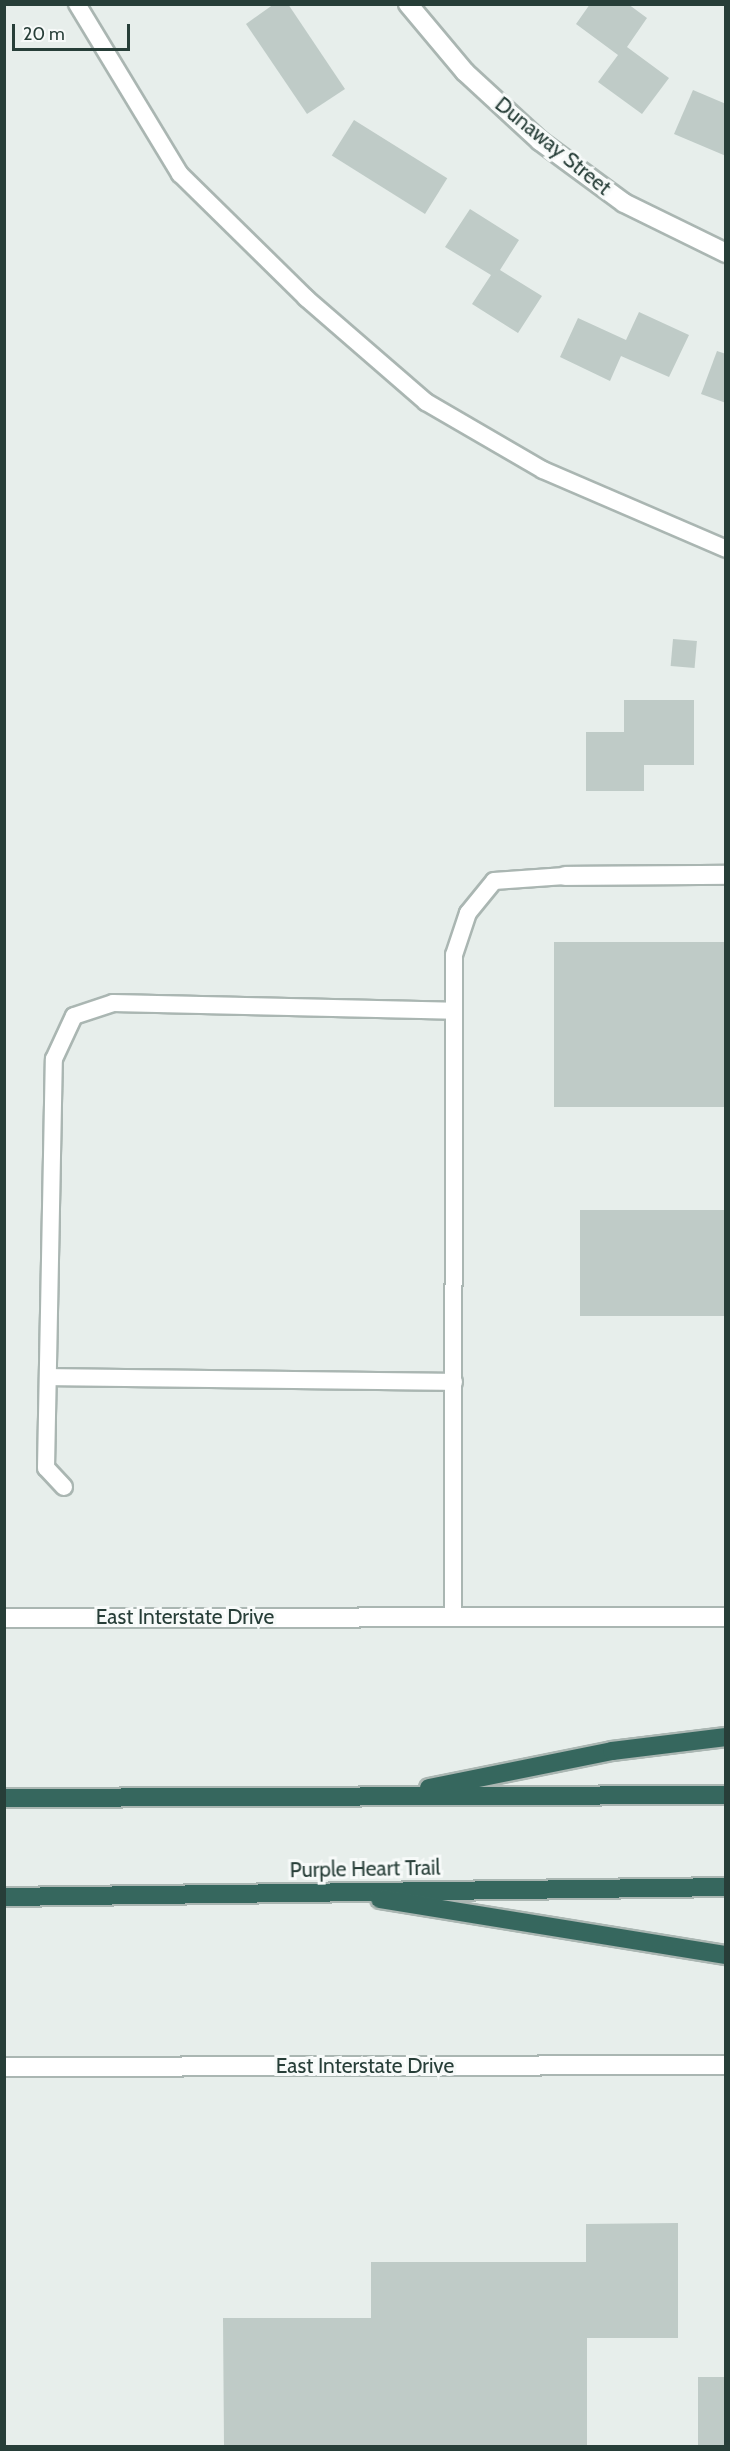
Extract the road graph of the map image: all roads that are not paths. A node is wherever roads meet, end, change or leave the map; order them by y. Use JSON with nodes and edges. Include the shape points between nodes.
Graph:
{"nodes":[{"id":1,"x":77,"y":4,"type":"edge"},
{"id":2,"x":408,"y":4,"type":"edge"},
{"id":3,"x":726,"y":253,"type":"edge"},
{"id":4,"x":726,"y":549,"type":"edge"},
{"id":5,"x":726,"y":875,"type":"edge"},
{"id":6,"x":565,"y":876,"type":"joint"},
{"id":7,"x":454,"y":1011,"type":"junction"},
{"id":8,"x":49,"y":1377,"type":"junction"},
{"id":9,"x":454,"y":1382,"type":"junction"},
{"id":10,"x":64,"y":1486,"type":"dead end"},
{"id":11,"x":4,"y":1617,"type":"edge"},
{"id":12,"x":453,"y":1617,"type":"junction"},
{"id":13,"x":726,"y":1617,"type":"edge"},
{"id":14,"x":726,"y":1737,"type":"edge"},
{"id":15,"x":726,"y":1795,"type":"edge"},
{"id":16,"x":388,"y":1796,"type":"junction"},
{"id":17,"x":4,"y":1798,"type":"edge"},
{"id":18,"x":726,"y":1887,"type":"edge"},
{"id":19,"x":334,"y":1892,"type":"junction"},
{"id":20,"x":4,"y":1897,"type":"edge"},
{"id":21,"x":726,"y":1955,"type":"edge"},
{"id":22,"x":726,"y":2065,"type":"edge"},
{"id":23,"x":4,"y":2067,"type":"edge"}],
"edges":[{"from":1,"to":4,"type":"lane","via":[[180,174],[306,298],[426,402],[543,470]]},
{"from":2,"to":3,"type":"main road","name":"Dunaway Street","via":[[465,72],[540,141],[624,203]]},
{"from":5,"to":6,"type":"main road"},
{"from":6,"to":7,"type":"lane","via":[[494,881],[468,913],[454,955]]},
{"from":7,"to":8,"type":"lane","via":[[113,1003],[74,1016],[54,1059]]},
{"from":7,"to":9,"type":"lane"},
{"from":8,"to":9,"type":"lane"},
{"from":8,"to":10,"type":"lane","via":[[45,1468]]},
{"from":9,"to":12,"type":"lane"},
{"from":11,"to":12,"type":"main road","name":"East Interstate Drive"},
{"from":12,"to":13,"type":"main road","name":"East Interstate Drive"},
{"from":14,"to":16,"type":"highway","via":[[612,1752]]},
{"from":15,"to":16,"type":"highway"},
{"from":16,"to":17,"type":"highway"},
{"from":18,"to":19,"type":"highway","name":"Purple Heart Trail"},
{"from":19,"to":20,"type":"highway","name":"Purple Heart Trail"},
{"from":19,"to":21,"type":"highway"},
{"from":22,"to":23,"type":"main road","name":"East Interstate Drive"}]}
